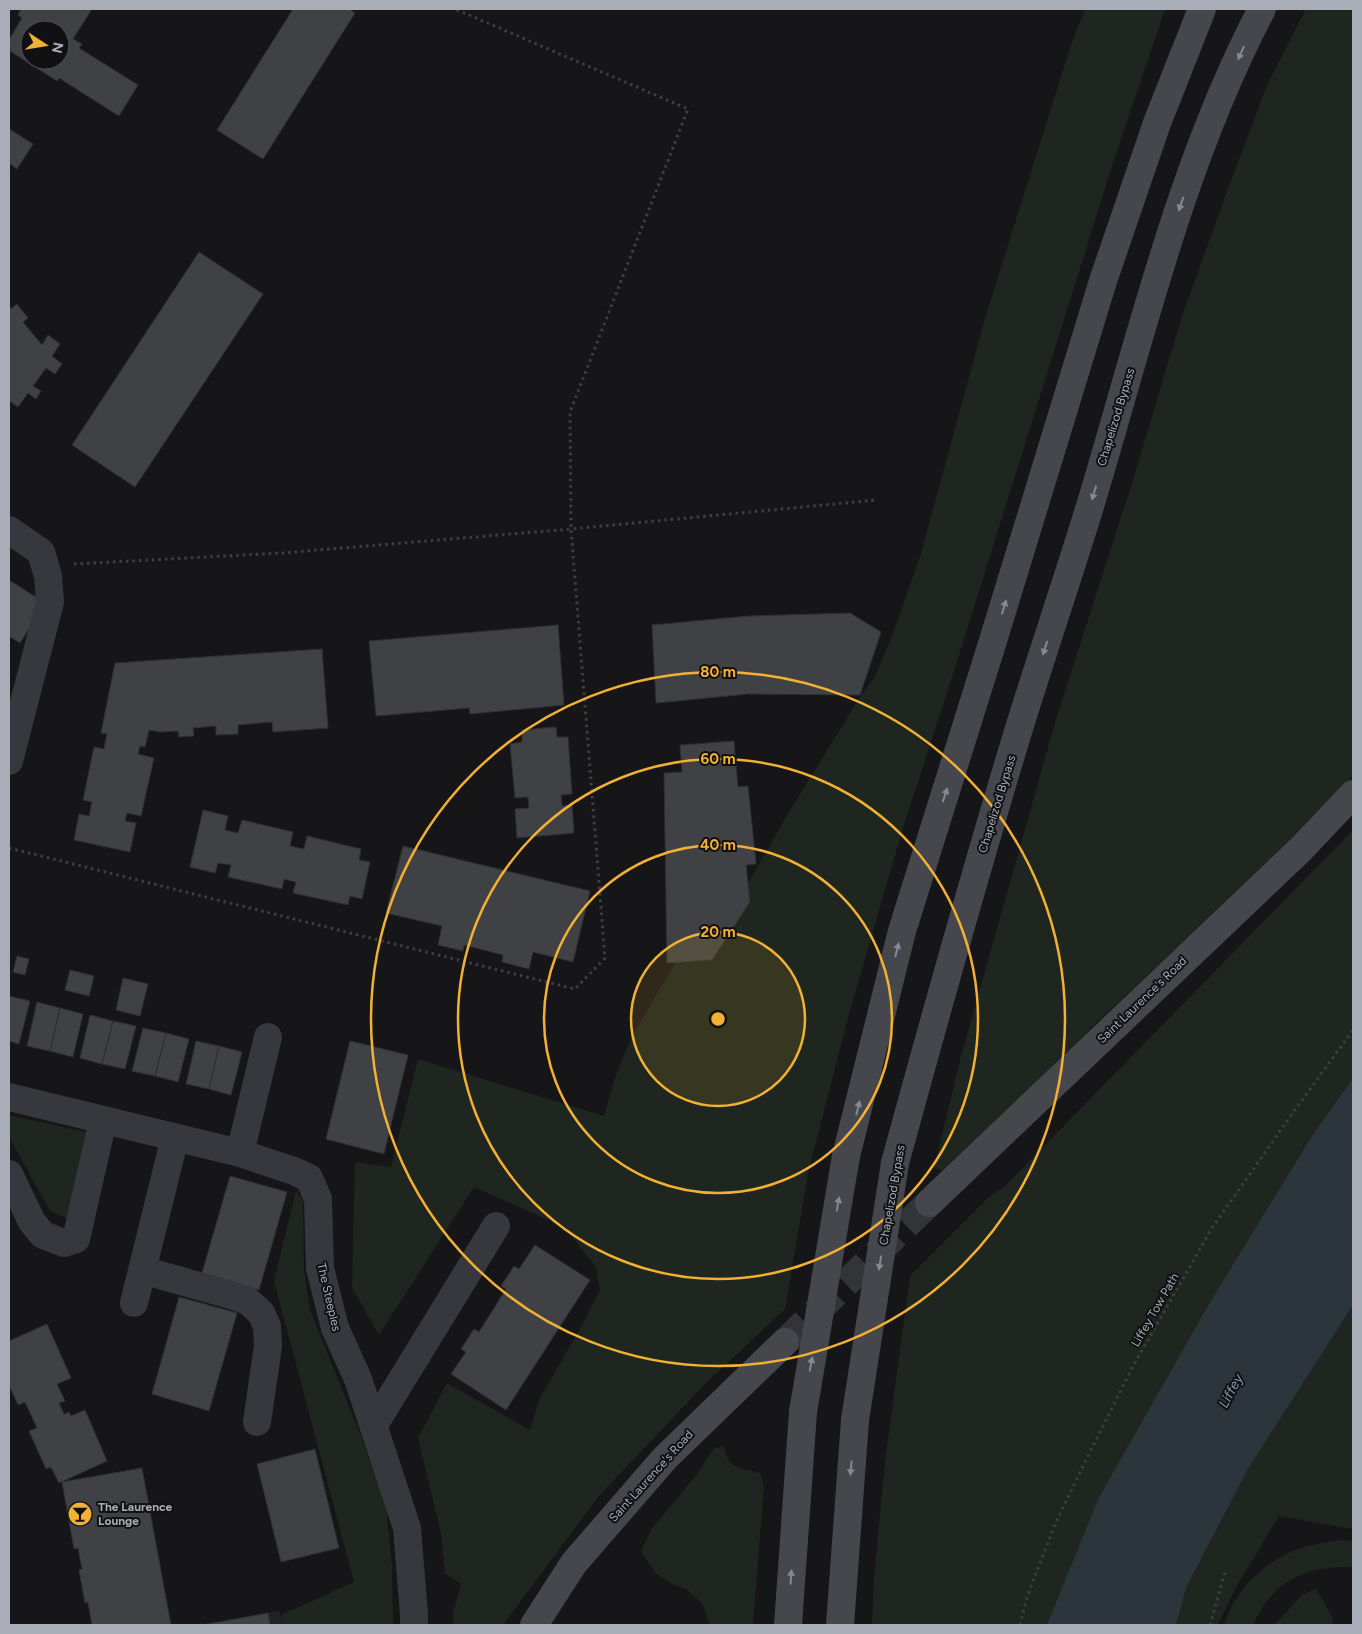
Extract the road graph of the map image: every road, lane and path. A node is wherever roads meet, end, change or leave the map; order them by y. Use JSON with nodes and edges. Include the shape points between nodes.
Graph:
{"nodes":[{"id":1,"x":455,"y":9,"type":"edge"},
{"id":2,"x":1202,"y":9,"type":"edge"},
{"id":3,"x":1262,"y":9,"type":"edge"},
{"id":4,"x":876,"y":500,"type":"dead end"},
{"id":5,"x":571,"y":529,"type":"junction"},
{"id":6,"x":9,"y":530,"type":"edge"},
{"id":7,"x":66,"y":564,"type":"dead end"},
{"id":8,"x":9,"y":761,"type":"edge"},
{"id":9,"x":1353,"y":794,"type":"edge"},
{"id":10,"x":9,"y":848,"type":"edge"},
{"id":11,"x":1353,"y":1030,"type":"edge"},
{"id":12,"x":268,"y":1037,"type":"dead end"},
{"id":13,"x":9,"y":1097,"type":"edge"},
{"id":14,"x":103,"y":1120,"type":"junction"},
{"id":15,"x":175,"y":1137,"type":"junction"},
{"id":16,"x":240,"y":1153,"type":"junction"},
{"id":17,"x":9,"y":1174,"type":"edge"},
{"id":18,"x":929,"y":1203,"type":"tunnel mouth"},
{"id":19,"x":496,"y":1226,"type":"dead end"},
{"id":20,"x":142,"y":1270,"type":"junction"},
{"id":21,"x":134,"y":1303,"type":"dead end"},
{"id":22,"x":785,"y":1342,"type":"tunnel mouth"},
{"id":23,"x":257,"y":1422,"type":"dead end"},
{"id":24,"x":374,"y":1425,"type":"junction"},
{"id":25,"x":1225,"y":1572,"type":"dead end"},
{"id":26,"x":414,"y":1625,"type":"edge"},
{"id":27,"x":534,"y":1625,"type":"edge"},
{"id":28,"x":788,"y":1625,"type":"edge"},
{"id":29,"x":840,"y":1625,"type":"edge"},
{"id":30,"x":1020,"y":1625,"type":"edge"},
{"id":31,"x":1210,"y":1625,"type":"edge"}],
"edges":[{"from":1,"to":5,"type":"path","via":[[688,109],[570,412]]},
{"from":28,"to":2,"type":"main road","one_way":true,"bridge":true,"via":[[803,1412],[846,1156],[902,931],[1103,281],[1157,124]]},
{"from":3,"to":29,"type":"main road","name":"Chapelizod Bypass","one_way":true,"bridge":true,"via":[[1212,117],[1172,230],[962,921],[895,1163],[855,1420]]},
{"from":4,"to":5,"type":"path"},
{"from":5,"to":7,"type":"path","via":[[282,553]]},
{"from":5,"to":10,"type":"path","via":[[605,958],[575,989]]},
{"from":6,"to":8,"type":"street","via":[[41,552],[48,576],[50,602]]},
{"from":9,"to":18,"type":"main road","name":"Saint Laurence's Road","via":[[1302,848]]},
{"from":11,"to":30,"type":"path","name":"Liffey Tow Path","via":[[1212,1228],[1132,1368],[1056,1522]]},
{"from":12,"to":16,"type":"street"},
{"from":13,"to":14,"type":"street","name":"The Steeples"},
{"from":14,"to":15,"type":"street","name":"The Steeples"},
{"from":14,"to":17,"type":"street","via":[[76,1239],[64,1243],[43,1235],[32,1222]]},
{"from":15,"to":16,"type":"street","name":"The Steeples"},
{"from":15,"to":20,"type":"street"},
{"from":16,"to":24,"type":"street","name":"The Steeples","via":[[309,1178],[318,1199],[320,1268],[335,1328]]},
{"from":19,"to":24,"type":"street"},
{"from":20,"to":21,"type":"street"},
{"from":20,"to":23,"type":"street","via":[[231,1294],[248,1301],[261,1313],[267,1326],[268,1346]]},
{"from":22,"to":27,"type":"main road","name":"Saint Laurence's Road","via":[[665,1458],[574,1563]]},
{"from":24,"to":26,"type":"street","name":"The Steeples","via":[[407,1528]]},
{"from":25,"to":31,"type":"path"}]}
